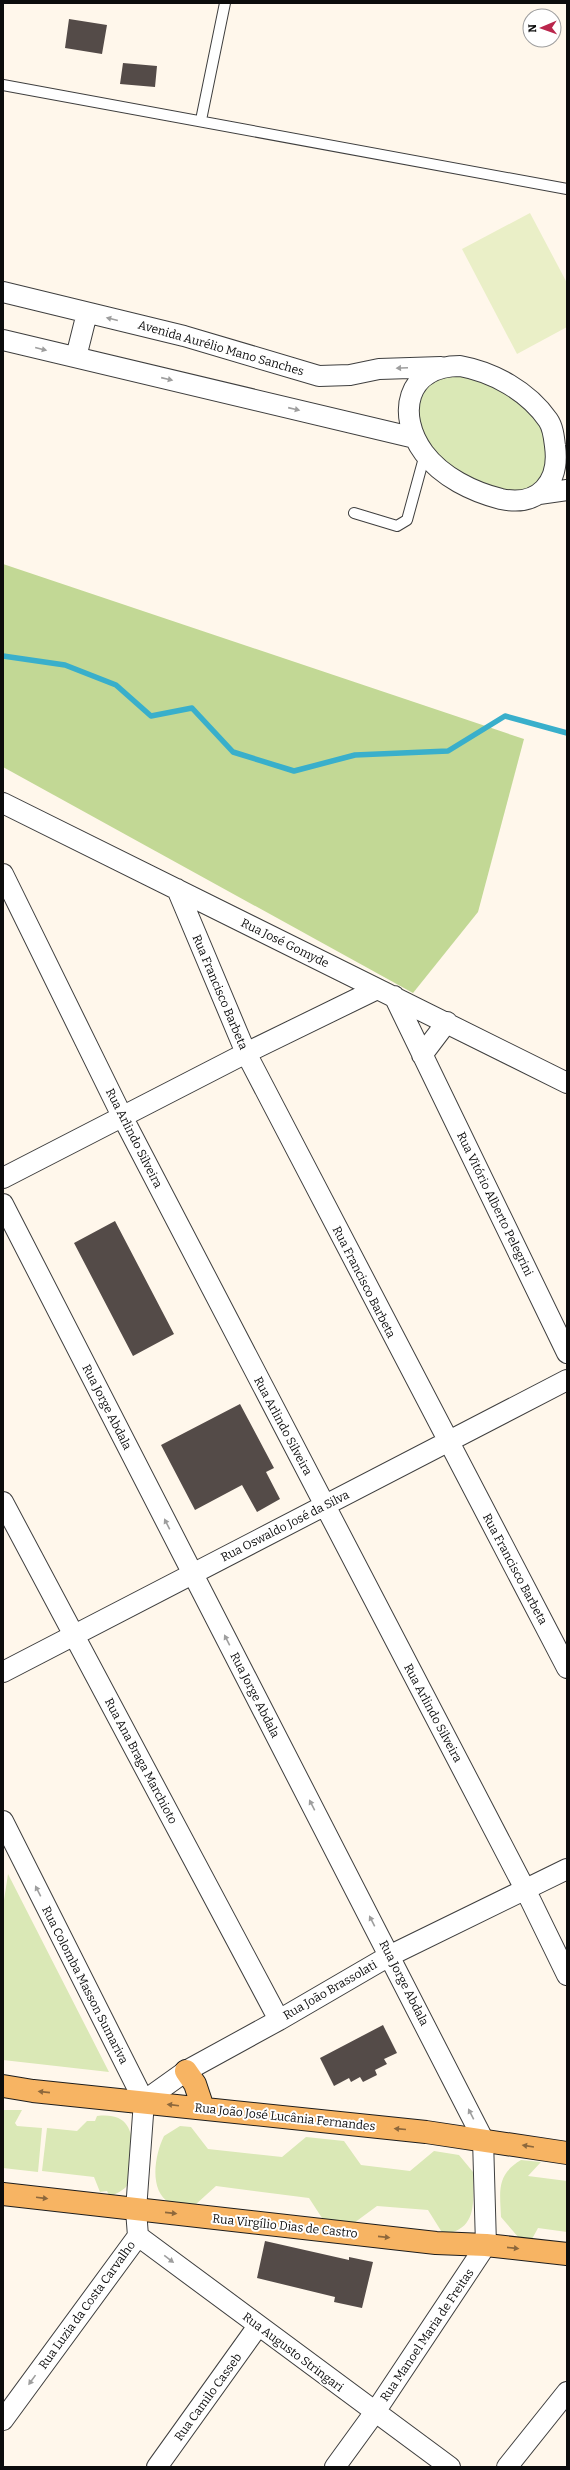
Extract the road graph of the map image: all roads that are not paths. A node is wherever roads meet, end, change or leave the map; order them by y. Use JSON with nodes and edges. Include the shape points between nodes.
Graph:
{"nodes":[{"id":1,"x":225,"y":3,"type":"edge"},
{"id":2,"x":3,"y":85,"type":"edge"},
{"id":3,"x":201,"y":120,"type":"junction"},
{"id":4,"x":567,"y":189,"type":"edge"},
{"id":5,"x":3,"y":292,"type":"edge"},
{"id":6,"x":87,"y":313,"type":"junction"},
{"id":7,"x":3,"y":340,"type":"edge"},
{"id":8,"x":76,"y":357,"type":"junction"},
{"id":9,"x":441,"y":367,"type":"junction"},
{"id":10,"x":558,"y":423,"type":"edge"},
{"id":11,"x":420,"y":446,"type":"junction"},
{"id":12,"x":567,"y":490,"type":"edge"},
{"id":13,"x":539,"y":494,"type":"junction"},
{"id":14,"x":354,"y":513,"type":"dead end"},
{"id":15,"x":3,"y":803,"type":"edge"},
{"id":16,"x":3,"y":874,"type":"edge"},
{"id":17,"x":177,"y":889,"type":"junction"},
{"id":18,"x":386,"y":992,"type":"junction"},
{"id":19,"x":447,"y":1022,"type":"junction"},
{"id":20,"x":246,"y":1053,"type":"junction"},
{"id":21,"x":422,"y":1055,"type":"junction"},
{"id":22,"x":567,"y":1083,"type":"edge"},
{"id":23,"x":122,"y":1116,"type":"junction"},
{"id":24,"x":3,"y":1178,"type":"edge"},
{"id":25,"x":3,"y":1204,"type":"edge"},
{"id":26,"x":567,"y":1352,"type":"edge"},
{"id":27,"x":567,"y":1380,"type":"edge"},
{"id":28,"x":447,"y":1442,"type":"junction"},
{"id":29,"x":3,"y":1502,"type":"edge"},
{"id":30,"x":325,"y":1505,"type":"junction"},
{"id":31,"x":193,"y":1574,"type":"junction"},
{"id":32,"x":74,"y":1635,"type":"junction"},
{"id":33,"x":567,"y":1668,"type":"edge"},
{"id":34,"x":3,"y":1672,"type":"edge"},
{"id":35,"x":3,"y":1821,"type":"edge"},
{"id":36,"x":567,"y":1869,"type":"edge"},
{"id":37,"x":526,"y":1891,"type":"junction"},
{"id":38,"x":389,"y":1956,"type":"junction"},
{"id":39,"x":567,"y":1975,"type":"edge"},
{"id":40,"x":279,"y":2020,"type":"junction"},
{"id":41,"x":186,"y":2071,"type":"junction"},
{"id":42,"x":3,"y":2086,"type":"edge"},
{"id":43,"x":144,"y":2101,"type":"junction"},
{"id":44,"x":202,"y":2108,"type":"junction"},
{"id":45,"x":483,"y":2139,"type":"junction"},
{"id":46,"x":567,"y":2153,"type":"edge"},
{"id":47,"x":3,"y":2194,"type":"edge"},
{"id":48,"x":136,"y":2210,"type":"junction"},
{"id":49,"x":138,"y":2236,"type":"junction"},
{"id":50,"x":486,"y":2246,"type":"junction"},
{"id":51,"x":567,"y":2254,"type":"edge"},
{"id":52,"x":258,"y":2326,"type":"junction"},
{"id":53,"x":567,"y":2392,"type":"edge"},
{"id":54,"x":375,"y":2412,"type":"junction"},
{"id":55,"x":3,"y":2420,"type":"edge"},
{"id":56,"x":157,"y":2467,"type":"edge"},
{"id":57,"x":335,"y":2467,"type":"edge"},
{"id":58,"x":450,"y":2467,"type":"edge"},
{"id":59,"x":507,"y":2467,"type":"edge"}],
"edges":[{"from":1,"to":3,"type":"lane"},
{"from":2,"to":3,"type":"lane"},
{"from":3,"to":4,"type":"lane"},
{"from":5,"to":6,"type":"street","name":"Avenida Aurélio Mano Sanches"},
{"from":6,"to":8,"type":"street"},
{"from":9,"to":6,"type":"street","name":"Avenida Aurélio Mano Sanches","one_way":true,"via":[[379,369],[350,375],[319,376],[184,336]]},
{"from":7,"to":8,"type":"street","one_way":true},
{"from":8,"to":11,"type":"street","one_way":true},
{"from":9,"to":10,"type":"street","via":[[470,368],[507,383]]},
{"from":9,"to":11,"type":"street","via":[[423,376],[412,392],[408,409]]},
{"from":10,"to":13,"type":"street","via":[[553,433],[556,466],[550,484]]},
{"from":11,"to":13,"type":"street","via":[[442,471],[470,490],[504,500],[523,499]]},
{"from":11,"to":14,"type":"lane","via":[[407,520],[397,526]]},
{"from":12,"to":13,"type":"street"},
{"from":15,"to":17,"type":"street","name":"Rua José Gomyde"},
{"from":16,"to":23,"type":"street","name":"Rua Arlindo Silveira"},
{"from":17,"to":18,"type":"street","name":"Rua José Gomyde"},
{"from":17,"to":20,"type":"street","name":"Rua Francisco Barbeta"},
{"from":18,"to":19,"type":"street","name":"Rua José Gomyde"},
{"from":18,"to":20,"type":"street"},
{"from":18,"to":21,"type":"street","name":"Rua Vitório Alberto Pelegrini"},
{"from":19,"to":21,"type":"street"},
{"from":19,"to":22,"type":"street","name":"Rua José Gomyde"},
{"from":20,"to":23,"type":"street"},
{"from":20,"to":28,"type":"street","name":"Rua Francisco Barbeta"},
{"from":21,"to":26,"type":"street","name":"Rua Vitório Alberto Pelegrini"},
{"from":23,"to":24,"type":"street"},
{"from":23,"to":30,"type":"street","name":"Rua Arlindo Silveira"},
{"from":31,"to":25,"type":"street","name":"Rua Jorge Abdala","one_way":true},
{"from":27,"to":28,"type":"street","name":"Rua Oswaldo José da Silva"},
{"from":28,"to":30,"type":"street","name":"Rua Oswaldo José da Silva"},
{"from":28,"to":33,"type":"street","name":"Rua Francisco Barbeta"},
{"from":29,"to":32,"type":"street","name":"Rua Ana Braga Marchioto"},
{"from":30,"to":31,"type":"street","name":"Rua Oswaldo José da Silva"},
{"from":30,"to":37,"type":"street","name":"Rua Arlindo Silveira"},
{"from":31,"to":32,"type":"street","name":"Rua Oswaldo José da Silva"},
{"from":38,"to":31,"type":"street","name":"Rua Jorge Abdala","one_way":true},
{"from":32,"to":34,"type":"street","name":"Rua Oswaldo José da Silva"},
{"from":32,"to":40,"type":"street","name":"Rua Ana Braga Marchioto"},
{"from":43,"to":35,"type":"street","name":"Rua Colomba Masson Sumariva","one_way":true},
{"from":36,"to":37,"type":"street","name":"Rua João Brassolati"},
{"from":37,"to":38,"type":"street","name":"Rua João Brassolati"},
{"from":37,"to":39,"type":"street","name":"Rua Arlindo Silveira"},
{"from":38,"to":40,"type":"street","name":"Rua João Brassolati"},
{"from":45,"to":38,"type":"street","name":"Rua Jorge Abdala","one_way":true},
{"from":40,"to":41,"type":"street","name":"Rua João Brassolati"},
{"from":41,"to":43,"type":"street","name":"Rua João Brassolati"},
{"from":41,"to":44,"type":"main road","via":[[195,2084]]},
{"from":43,"to":42,"type":"main road","name":"Rua João José Lucânia Fernandes","one_way":true,"via":[[40,2092]]},
{"from":44,"to":43,"type":"main road","name":"Rua João José Lucânia Fernandes","one_way":true},
{"from":43,"to":48,"type":"street","name":"Rua Luzia da Costa Carvalho"},
{"from":45,"to":44,"type":"main road","name":"Rua João José Lucânia Fernandes","one_way":true},
{"from":46,"to":45,"type":"main road","name":"Rua João José Lucânia Fernandes","one_way":true},
{"from":45,"to":50,"type":"street","name":"Rua Jorge Abdala"},
{"from":47,"to":48,"type":"main road","name":"Rua Virgílio Dias de Castro","one_way":true},
{"from":48,"to":49,"type":"street","name":"Rua Luzia da Costa Carvalho"},
{"from":48,"to":50,"type":"main road","name":"Rua Virgílio Dias de Castro","one_way":true,"via":[[436,2243]]},
{"from":49,"to":52,"type":"street","name":"Rua Augusto Stringari","one_way":true},
{"from":49,"to":55,"type":"street","name":"Rua Luzia da Costa Carvalho","one_way":true},
{"from":50,"to":51,"type":"main road","name":"Rua Virgílio Dias de Castro","one_way":true},
{"from":50,"to":54,"type":"street","name":"Rua Manoel Maria de Freitas"},
{"from":52,"to":54,"type":"street","name":"Rua Augusto Stringari"},
{"from":52,"to":56,"type":"street","name":"Rua Camilo Casseb"},
{"from":53,"to":59,"type":"street"},
{"from":54,"to":57,"type":"street","name":"Rua Manoel Maria de Freitas"},
{"from":54,"to":58,"type":"street","name":"Rua Augusto Stringari"}]}
